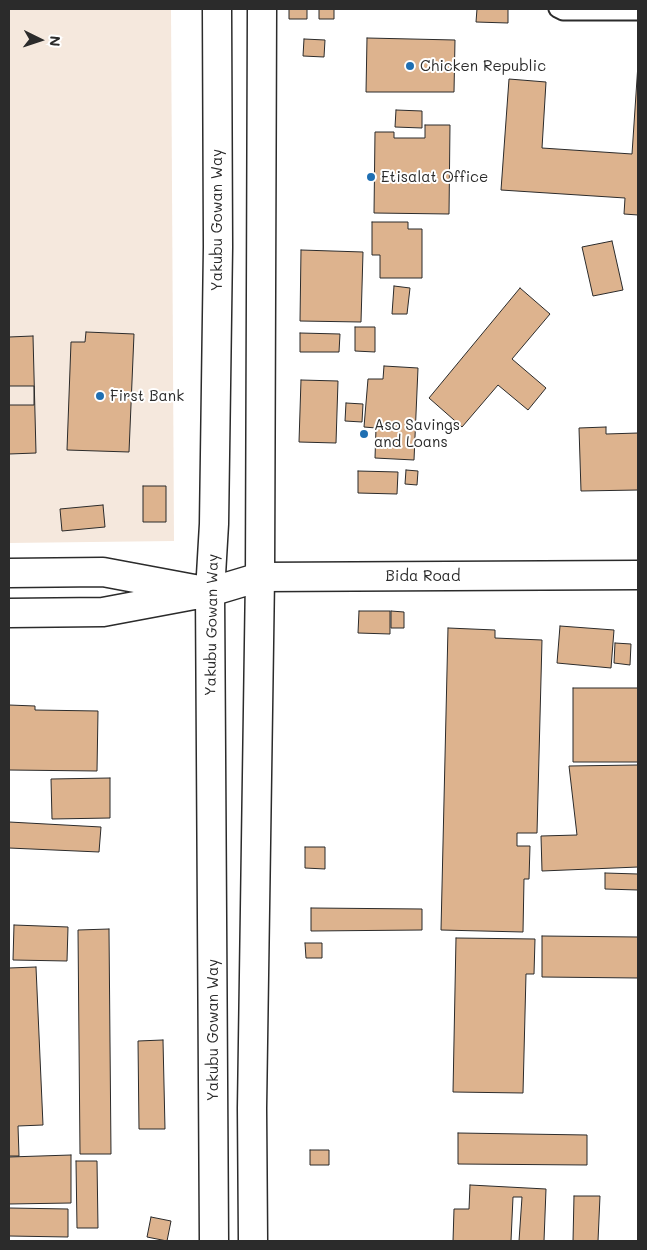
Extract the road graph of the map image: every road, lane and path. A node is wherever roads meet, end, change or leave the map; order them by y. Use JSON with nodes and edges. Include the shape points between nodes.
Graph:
{"nodes":[{"id":1,"x":217,"y":9,"type":"edge"},
{"id":2,"x":262,"y":9,"type":"edge"},
{"id":3,"x":557,"y":9,"type":"edge"},
{"id":4,"x":638,"y":12,"type":"edge"},
{"id":5,"x":9,"y":573,"type":"edge"},
{"id":6,"x":638,"y":575,"type":"edge"},
{"id":7,"x":260,"y":577,"type":"junction"},
{"id":8,"x":210,"y":592,"type":"junction"},
{"id":9,"x":9,"y":613,"type":"edge"},
{"id":10,"x":214,"y":1241,"type":"edge"},
{"id":11,"x":253,"y":1241,"type":"edge"}],
"edges":[{"from":1,"to":8,"type":"street","name":"Yakubu Gowan Way","via":[[218,247]]},
{"from":2,"to":7,"type":"street"},
{"from":3,"to":4,"type":"lane","via":[[563,12]]},
{"from":5,"to":8,"type":"street","name":"Bida Road","via":[[103,572]]},
{"from":6,"to":7,"type":"street","name":"Bida Road"},
{"from":7,"to":8,"type":"street","name":"Bida Road"},
{"from":7,"to":11,"type":"street"},
{"from":8,"to":9,"type":"street","name":"Bida Road","via":[[103,612]]},
{"from":8,"to":10,"type":"street","name":"Yakubu Gowan Way"}]}
